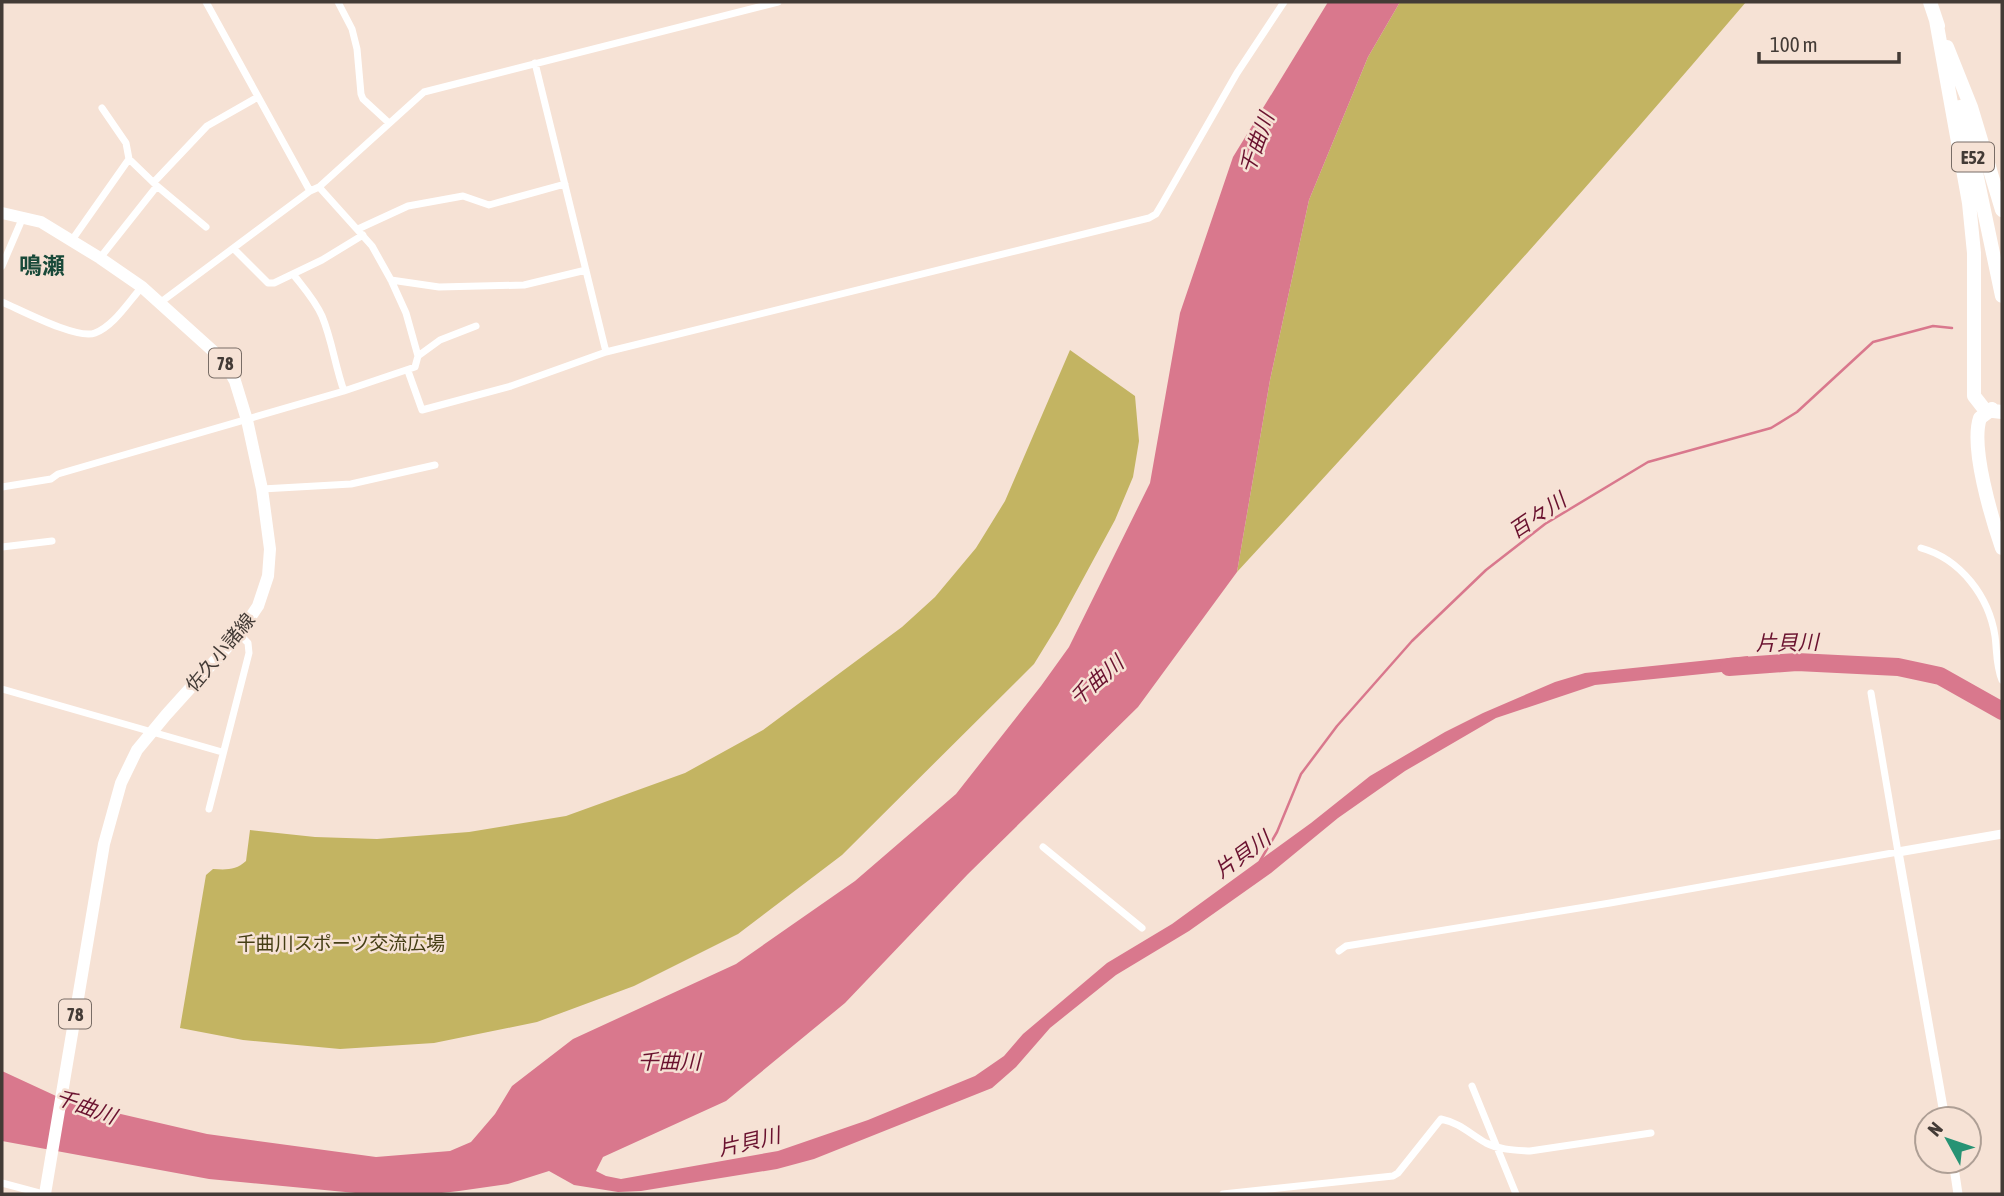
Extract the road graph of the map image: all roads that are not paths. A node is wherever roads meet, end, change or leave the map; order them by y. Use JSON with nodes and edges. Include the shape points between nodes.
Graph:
{"nodes":[{"id":1,"x":206,"y":2,"type":"edge"},
{"id":2,"x":338,"y":2,"type":"edge"},
{"id":3,"x":778,"y":2,"type":"edge"},
{"id":4,"x":1284,"y":2,"type":"edge"},
{"id":5,"x":1930,"y":2,"type":"edge"},
{"id":6,"x":1936,"y":20,"type":"junction"},
{"id":7,"x":535,"y":62,"type":"junction"},
{"id":8,"x":258,"y":97,"type":"junction"},
{"id":9,"x":102,"y":108,"type":"dead end"},
{"id":10,"x":388,"y":123,"type":"junction"},
{"id":11,"x":129,"y":159,"type":"junction"},
{"id":12,"x":156,"y":184,"type":"junction"},
{"id":13,"x":565,"y":184,"type":"junction"},
{"id":14,"x":319,"y":187,"type":"junction"},
{"id":15,"x":310,"y":191,"type":"junction"},
{"id":16,"x":2002,"y":210,"type":"edge"},
{"id":17,"x":2,"y":213,"type":"edge"},
{"id":18,"x":23,"y":217,"type":"junction"},
{"id":19,"x":206,"y":227,"type":"dead end"},
{"id":20,"x":361,"y":232,"type":"junction"},
{"id":21,"x":72,"y":240,"type":"junction"},
{"id":22,"x":234,"y":249,"type":"junction"},
{"id":23,"x":100,"y":258,"type":"junction"},
{"id":24,"x":2,"y":266,"type":"edge"},
{"id":25,"x":586,"y":270,"type":"junction"},
{"id":26,"x":293,"y":274,"type":"junction"},
{"id":27,"x":391,"y":279,"type":"junction"},
{"id":28,"x":142,"y":287,"type":"junction"},
{"id":29,"x":2002,"y":296,"type":"edge"},
{"id":30,"x":2,"y":302,"type":"edge"},
{"id":31,"x":161,"y":302,"type":"junction"},
{"id":32,"x":476,"y":326,"type":"dead end"},
{"id":33,"x":606,"y":352,"type":"junction"},
{"id":34,"x":418,"y":356,"type":"junction"},
{"id":35,"x":408,"y":371,"type":"junction"},
{"id":36,"x":344,"y":391,"type":"junction"},
{"id":37,"x":1998,"y":410,"type":"edge"},
{"id":38,"x":247,"y":420,"type":"junction"},
{"id":39,"x":435,"y":465,"type":"dead end"},
{"id":40,"x":2,"y":487,"type":"edge"},
{"id":41,"x":262,"y":489,"type":"junction"},
{"id":42,"x":52,"y":541,"type":"dead end"},
{"id":43,"x":2,"y":547,"type":"edge"},
{"id":44,"x":1921,"y":548,"type":"dead end"},
{"id":45,"x":2002,"y":548,"type":"edge"},
{"id":46,"x":239,"y":634,"type":"junction"},
{"id":47,"x":2002,"y":680,"type":"edge"},
{"id":48,"x":2,"y":689,"type":"edge"},
{"id":49,"x":1871,"y":692,"type":"dead end"},
{"id":50,"x":150,"y":732,"type":"junction"},
{"id":51,"x":222,"y":752,"type":"junction"},
{"id":52,"x":209,"y":808,"type":"dead end"},
{"id":53,"x":2002,"y":834,"type":"edge"},
{"id":54,"x":1043,"y":847,"type":"dead end"},
{"id":55,"x":1898,"y":852,"type":"junction"},
{"id":56,"x":1142,"y":928,"type":"dead end"},
{"id":57,"x":1339,"y":951,"type":"dead end"},
{"id":58,"x":1472,"y":1086,"type":"dead end"},
{"id":59,"x":1943,"y":1105,"type":"edge"},
{"id":60,"x":1651,"y":1133,"type":"dead end"},
{"id":61,"x":1498,"y":1148,"type":"junction"},
{"id":62,"x":1955,"y":1175,"type":"edge"},
{"id":63,"x":2,"y":1184,"type":"edge"},
{"id":64,"x":45,"y":1191,"type":"edge"},
{"id":65,"x":1223,"y":1194,"type":"edge"},
{"id":66,"x":1516,"y":1194,"type":"edge"},
{"id":67,"x":1958,"y":1194,"type":"edge"}],
"edges":[{"from":1,"to":8,"type":"street"},
{"from":2,"to":10,"type":"street","via":[[357,49],[360,94]]},
{"from":3,"to":7,"type":"street"},
{"from":4,"to":33,"type":"street","via":[[1237,73],[1156,214],[1149,218]]},
{"from":5,"to":6,"type":"highway","number":"E52"},
{"from":6,"to":16,"type":"highway","via":[[1971,107]]},
{"from":6,"to":29,"type":"highway","number":"E52","via":[[1970,144]]},
{"from":6,"to":37,"type":"highway","via":[[1973,241],[1974,396],[1980,407]]},
{"from":7,"to":10,"type":"street","via":[[424,92]]},
{"from":7,"to":13,"type":"street"},
{"from":8,"to":12,"type":"street","via":[[207,126]]},
{"from":8,"to":15,"type":"street"},
{"from":9,"to":11,"type":"street","via":[[126,143]]},
{"from":10,"to":14,"type":"street"},
{"from":11,"to":12,"type":"street"},
{"from":11,"to":21,"type":"street"},
{"from":12,"to":19,"type":"street"},
{"from":12,"to":23,"type":"street"},
{"from":13,"to":20,"type":"street","via":[[489,205],[463,196],[408,206]]},
{"from":13,"to":25,"type":"street"},
{"from":14,"to":15,"type":"street"},
{"from":14,"to":20,"type":"street"},
{"from":15,"to":22,"type":"street"},
{"from":17,"to":18,"type":"main road","name":"佐久小諸線","number":"78"},
{"from":18,"to":21,"type":"main road","name":"佐久小諸線","number":"78"},
{"from":18,"to":24,"type":"street"},
{"from":20,"to":26,"type":"street"},
{"from":20,"to":27,"type":"street"},
{"from":21,"to":23,"type":"main road","name":"佐久小諸線","number":"78"},
{"from":22,"to":26,"type":"street","via":[[268,283]]},
{"from":22,"to":31,"type":"street"},
{"from":23,"to":28,"type":"main road","name":"佐久小諸線","number":"78"},
{"from":25,"to":27,"type":"street","via":[[524,285],[454,288]]},
{"from":25,"to":33,"type":"street"},
{"from":26,"to":36,"type":"street","via":[[322,316]]},
{"from":27,"to":34,"type":"street"},
{"from":28,"to":30,"type":"street","via":[[110,323],[93,334],[77,333]]},
{"from":28,"to":31,"type":"main road","name":"佐久小諸線","number":"78"},
{"from":31,"to":38,"type":"main road","name":"佐久小諸線","number":"78","via":[[226,365]]},
{"from":32,"to":34,"type":"street","via":[[440,340]]},
{"from":33,"to":35,"type":"street","via":[[511,386],[422,410]]},
{"from":34,"to":35,"type":"street","via":[[415,367]]},
{"from":35,"to":36,"type":"street"},
{"from":36,"to":38,"type":"street"},
{"from":37,"to":45,"type":"highway","via":[[1980,418],[1977,433],[1986,494]]},
{"from":38,"to":40,"type":"street","via":[[51,479]]},
{"from":38,"to":41,"type":"main road","name":"佐久小諸線","number":"78"},
{"from":39,"to":41,"type":"street","via":[[351,484]]},
{"from":41,"to":46,"type":"main road","name":"佐久小諸線","number":"78","via":[[270,549],[268,576],[258,606]]},
{"from":42,"to":43,"type":"street"},
{"from":44,"to":47,"type":"street","via":[[1944,558],[1976,589],[1989,613]]},
{"from":46,"to":50,"type":"main road","name":"佐久小諸線","number":"78"},
{"from":46,"to":51,"type":"street","via":[[248,643],[248,653]]},
{"from":48,"to":50,"type":"street"},
{"from":49,"to":55,"type":"street"},
{"from":50,"to":51,"type":"street"},
{"from":50,"to":64,"type":"main road","name":"佐久小諸線","number":"78","via":[[121,783],[104,844]]},
{"from":51,"to":52,"type":"street"},
{"from":53,"to":55,"type":"street"},
{"from":54,"to":56,"type":"street"},
{"from":55,"to":57,"type":"street","via":[[1346,946]]},
{"from":55,"to":59,"type":"street"},
{"from":58,"to":61,"type":"street"},
{"from":60,"to":61,"type":"street","via":[[1530,1151]]},
{"from":61,"to":65,"type":"street","via":[[1456,1122],[1441,1119],[1393,1176]]},
{"from":61,"to":66,"type":"street"},
{"from":62,"to":67,"type":"street"},
{"from":63,"to":64,"type":"street"}]}
